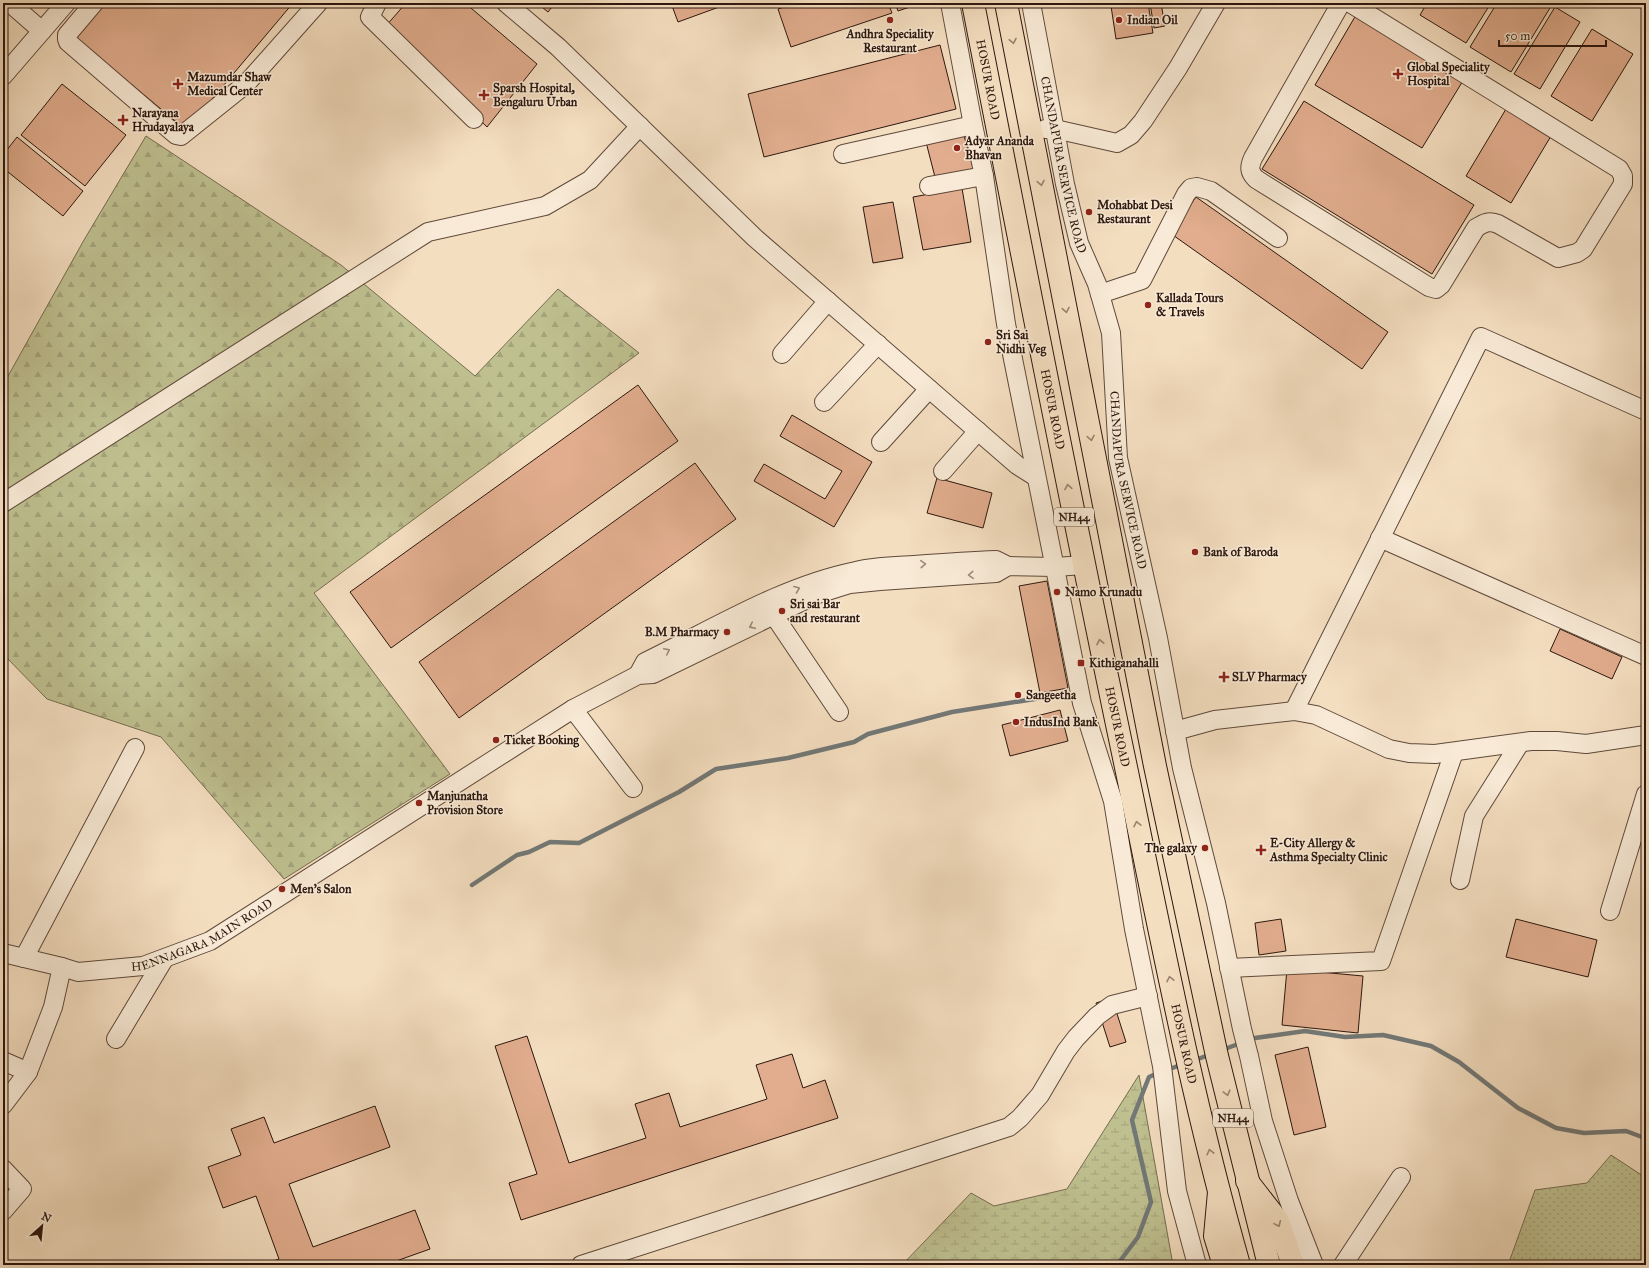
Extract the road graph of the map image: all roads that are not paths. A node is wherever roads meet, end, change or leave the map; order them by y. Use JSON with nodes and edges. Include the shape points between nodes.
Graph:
{"nodes":[{"id":1,"x":10,"y":3,"type":"edge"},
{"id":2,"x":66,"y":3,"type":"edge"},
{"id":3,"x":94,"y":3,"type":"edge"},
{"id":4,"x":318,"y":3,"type":"edge"},
{"id":5,"x":377,"y":3,"type":"edge"},
{"id":6,"x":506,"y":3,"type":"edge"},
{"id":7,"x":950,"y":3,"type":"edge"},
{"id":8,"x":973,"y":3,"type":"edge"},
{"id":9,"x":1006,"y":3,"type":"edge"},
{"id":10,"x":1031,"y":3,"type":"edge"},
{"id":11,"x":1216,"y":3,"type":"edge"},
{"id":12,"x":1341,"y":3,"type":"edge"},
{"id":13,"x":1350,"y":3,"type":"edge"},
{"id":14,"x":42,"y":31,"type":"junction"},
{"id":15,"x":3,"y":76,"type":"edge"},
{"id":16,"x":474,"y":119,"type":"dead end"},
{"id":17,"x":973,"y":125,"type":"junction"},
{"id":18,"x":640,"y":126,"type":"junction"},
{"id":19,"x":1055,"y":129,"type":"junction"},
{"id":20,"x":1031,"y":130,"type":"junction"},
{"id":21,"x":843,"y":154,"type":"dead end"},
{"id":22,"x":984,"y":176,"type":"junction"},
{"id":23,"x":929,"y":186,"type":"dead end"},
{"id":24,"x":1278,"y":238,"type":"dead end"},
{"id":25,"x":1100,"y":294,"type":"junction"},
{"id":26,"x":828,"y":301,"type":"junction"},
{"id":27,"x":878,"y":344,"type":"junction"},
{"id":28,"x":782,"y":354,"type":"dead end"},
{"id":29,"x":929,"y":389,"type":"junction"},
{"id":30,"x":824,"y":402,"type":"dead end"},
{"id":31,"x":1646,"y":411,"type":"edge"},
{"id":32,"x":978,"y":431,"type":"junction"},
{"id":33,"x":882,"y":442,"type":"dead end"},
{"id":34,"x":943,"y":471,"type":"dead end"},
{"id":35,"x":1036,"y":477,"type":"junction"},
{"id":36,"x":3,"y":503,"type":"edge"},
{"id":37,"x":1380,"y":538,"type":"junction"},
{"id":38,"x":1084,"y":565,"type":"junction"},
{"id":39,"x":1055,"y":567,"type":"junction"},
{"id":40,"x":770,"y":609,"type":"junction"},
{"id":41,"x":1646,"y":656,"type":"edge"},
{"id":42,"x":573,"y":709,"type":"junction"},
{"id":43,"x":1294,"y":711,"type":"junction"},
{"id":44,"x":839,"y":712,"type":"dead end"},
{"id":45,"x":1175,"y":731,"type":"junction"},
{"id":46,"x":1646,"y":735,"type":"edge"},
{"id":47,"x":1520,"y":743,"type":"junction"},
{"id":48,"x":134,"y":748,"type":"dead end"},
{"id":49,"x":1454,"y":752,"type":"junction"},
{"id":50,"x":633,"y":788,"type":"dead end"},
{"id":51,"x":1646,"y":794,"type":"edge"},
{"id":52,"x":1460,"y":880,"type":"dead end"},
{"id":53,"x":1610,"y":911,"type":"dead end"},
{"id":54,"x":3,"y":953,"type":"edge"},
{"id":55,"x":24,"y":958,"type":"junction"},
{"id":56,"x":164,"y":959,"type":"junction"},
{"id":57,"x":62,"y":967,"type":"junction"},
{"id":58,"x":1229,"y":968,"type":"junction"},
{"id":59,"x":1148,"y":996,"type":"junction"},
{"id":60,"x":116,"y":1039,"type":"dead end"},
{"id":61,"x":3,"y":1061,"type":"edge"},
{"id":62,"x":28,"y":1072,"type":"junction"},
{"id":63,"x":3,"y":1105,"type":"edge"},
{"id":64,"x":3,"y":1169,"type":"edge"},
{"id":65,"x":1401,"y":1177,"type":"dead end"},
{"id":66,"x":1247,"y":1181,"type":"junction"},
{"id":67,"x":3,"y":1211,"type":"edge"},
{"id":68,"x":581,"y":1265,"type":"edge"},
{"id":69,"x":1197,"y":1265,"type":"edge"},
{"id":70,"x":1234,"y":1265,"type":"edge"},
{"id":71,"x":1269,"y":1265,"type":"edge"},
{"id":72,"x":1293,"y":1265,"type":"edge"},
{"id":73,"x":1314,"y":1265,"type":"edge"},
{"id":74,"x":1343,"y":1265,"type":"edge"}],
"edges":[{"from":1,"to":14,"type":"street"},
{"from":2,"to":14,"type":"street"},
{"from":3,"to":4,"type":"street","via":[[67,35],[68,42],[176,135],[181,136],[253,76]]},
{"from":5,"to":16,"type":"street","via":[[370,17]]},
{"from":6,"to":18,"type":"street","via":[[558,47]]},
{"from":7,"to":17,"type":"street"},
{"from":38,"to":8,"type":"main road","name":"HOSUR ROAD","number":"NH44","one_way":true},
{"from":9,"to":20,"type":"main road","number":"NH44","one_way":true},
{"from":10,"to":19,"type":"street","name":"CHANDAPURA SERVICE ROAD"},
{"from":11,"to":19,"type":"street","via":[[1178,68],[1131,134],[1117,143]]},
{"from":12,"to":13,"type":"street","via":[[1253,158],[1249,166],[1251,174],[1436,289],[1476,228],[1484,223],[1492,221],[1558,258],[1583,249],[1622,184],[1623,176],[1620,170]]},
{"from":14,"to":15,"type":"street"},
{"from":17,"to":21,"type":"street"},
{"from":17,"to":22,"type":"street"},
{"from":18,"to":26,"type":"street","via":[[755,238]]},
{"from":18,"to":36,"type":"street","via":[[590,180],[545,206],[428,232]]},
{"from":19,"to":20,"type":"street"},
{"from":19,"to":25,"type":"street","name":"CHANDAPURA SERVICE ROAD","via":[[1079,243]]},
{"from":20,"to":66,"type":"main road","number":"NH44","one_way":true,"via":[[1153,758],[1217,1056]]},
{"from":22,"to":23,"type":"street"},
{"from":22,"to":35,"type":"street","via":[[1006,324]]},
{"from":24,"to":25,"type":"street","via":[[1211,191],[1191,188],[1142,280]]},
{"from":25,"to":45,"type":"street","name":"CHANDAPURA SERVICE ROAD","via":[[1111,333],[1118,458],[1158,638]]},
{"from":26,"to":27,"type":"street"},
{"from":26,"to":28,"type":"street"},
{"from":27,"to":29,"type":"street"},
{"from":27,"to":30,"type":"street"},
{"from":29,"to":32,"type":"street"},
{"from":29,"to":33,"type":"street"},
{"from":31,"to":37,"type":"street","via":[[1481,337]]},
{"from":32,"to":34,"type":"street"},
{"from":32,"to":35,"type":"street","via":[[1017,465]]},
{"from":35,"to":39,"type":"street"},
{"from":37,"to":41,"type":"street"},
{"from":37,"to":43,"type":"street"},
{"from":38,"to":39,"type":"street","name":"HENNAGARA MAIN ROAD"},
{"from":70,"to":38,"type":"main road","name":"HOSUR ROAD","number":"NH44","one_way":true,"via":[[1181,1031]]},
{"from":39,"to":40,"type":"street","name":"HENNAGARA MAIN ROAD","via":[[1008,566],[996,573],[850,584]]},
{"from":39,"to":59,"type":"street","via":[[1082,703],[1113,801]]},
{"from":40,"to":42,"type":"street","name":"HENNAGARA MAIN ROAD","via":[[653,674],[638,675]]},
{"from":40,"to":44,"type":"street"},
{"from":42,"to":50,"type":"street"},
{"from":42,"to":56,"type":"street","name":"HENNAGARA MAIN ROAD","via":[[210,941]]},
{"from":43,"to":45,"type":"street","via":[[1215,720]]},
{"from":43,"to":49,"type":"street","via":[[1316,715],[1389,750],[1434,754]]},
{"from":45,"to":58,"type":"street","name":"CHANDAPURA SERVICE ROAD"},
{"from":46,"to":47,"type":"street","via":[[1586,744],[1557,741]]},
{"from":47,"to":49,"type":"street"},
{"from":47,"to":52,"type":"street","via":[[1474,816]]},
{"from":48,"to":55,"type":"street"},
{"from":49,"to":58,"type":"street","via":[[1381,961]]},
{"from":51,"to":53,"type":"street"},
{"from":54,"to":55,"type":"street","name":"HENNAGARA MAIN ROAD"},
{"from":55,"to":57,"type":"street","name":"HENNAGARA MAIN ROAD"},
{"from":56,"to":57,"type":"street","name":"HENNAGARA MAIN ROAD","via":[[143,966],[78,972]]},
{"from":56,"to":60,"type":"street"},
{"from":57,"to":62,"type":"street","via":[[53,1007]]},
{"from":58,"to":73,"type":"street","name":"CHANDAPURA SERVICE ROAD","via":[[1263,1121],[1289,1201]]},
{"from":59,"to":68,"type":"street","via":[[1112,1005],[1098,1016],[1066,1051],[1040,1095],[1010,1127]]},
{"from":59,"to":69,"type":"street","via":[[1159,1052],[1178,1191]]},
{"from":61,"to":62,"type":"street"},
{"from":62,"to":63,"type":"street"},
{"from":64,"to":67,"type":"street","via":[[22,1189]]},
{"from":65,"to":74,"type":"street"},
{"from":66,"to":71,"type":"main road","number":"NH44"},
{"from":66,"to":72,"type":"main road","one_way":true,"via":[[1278,1221]]}]}
